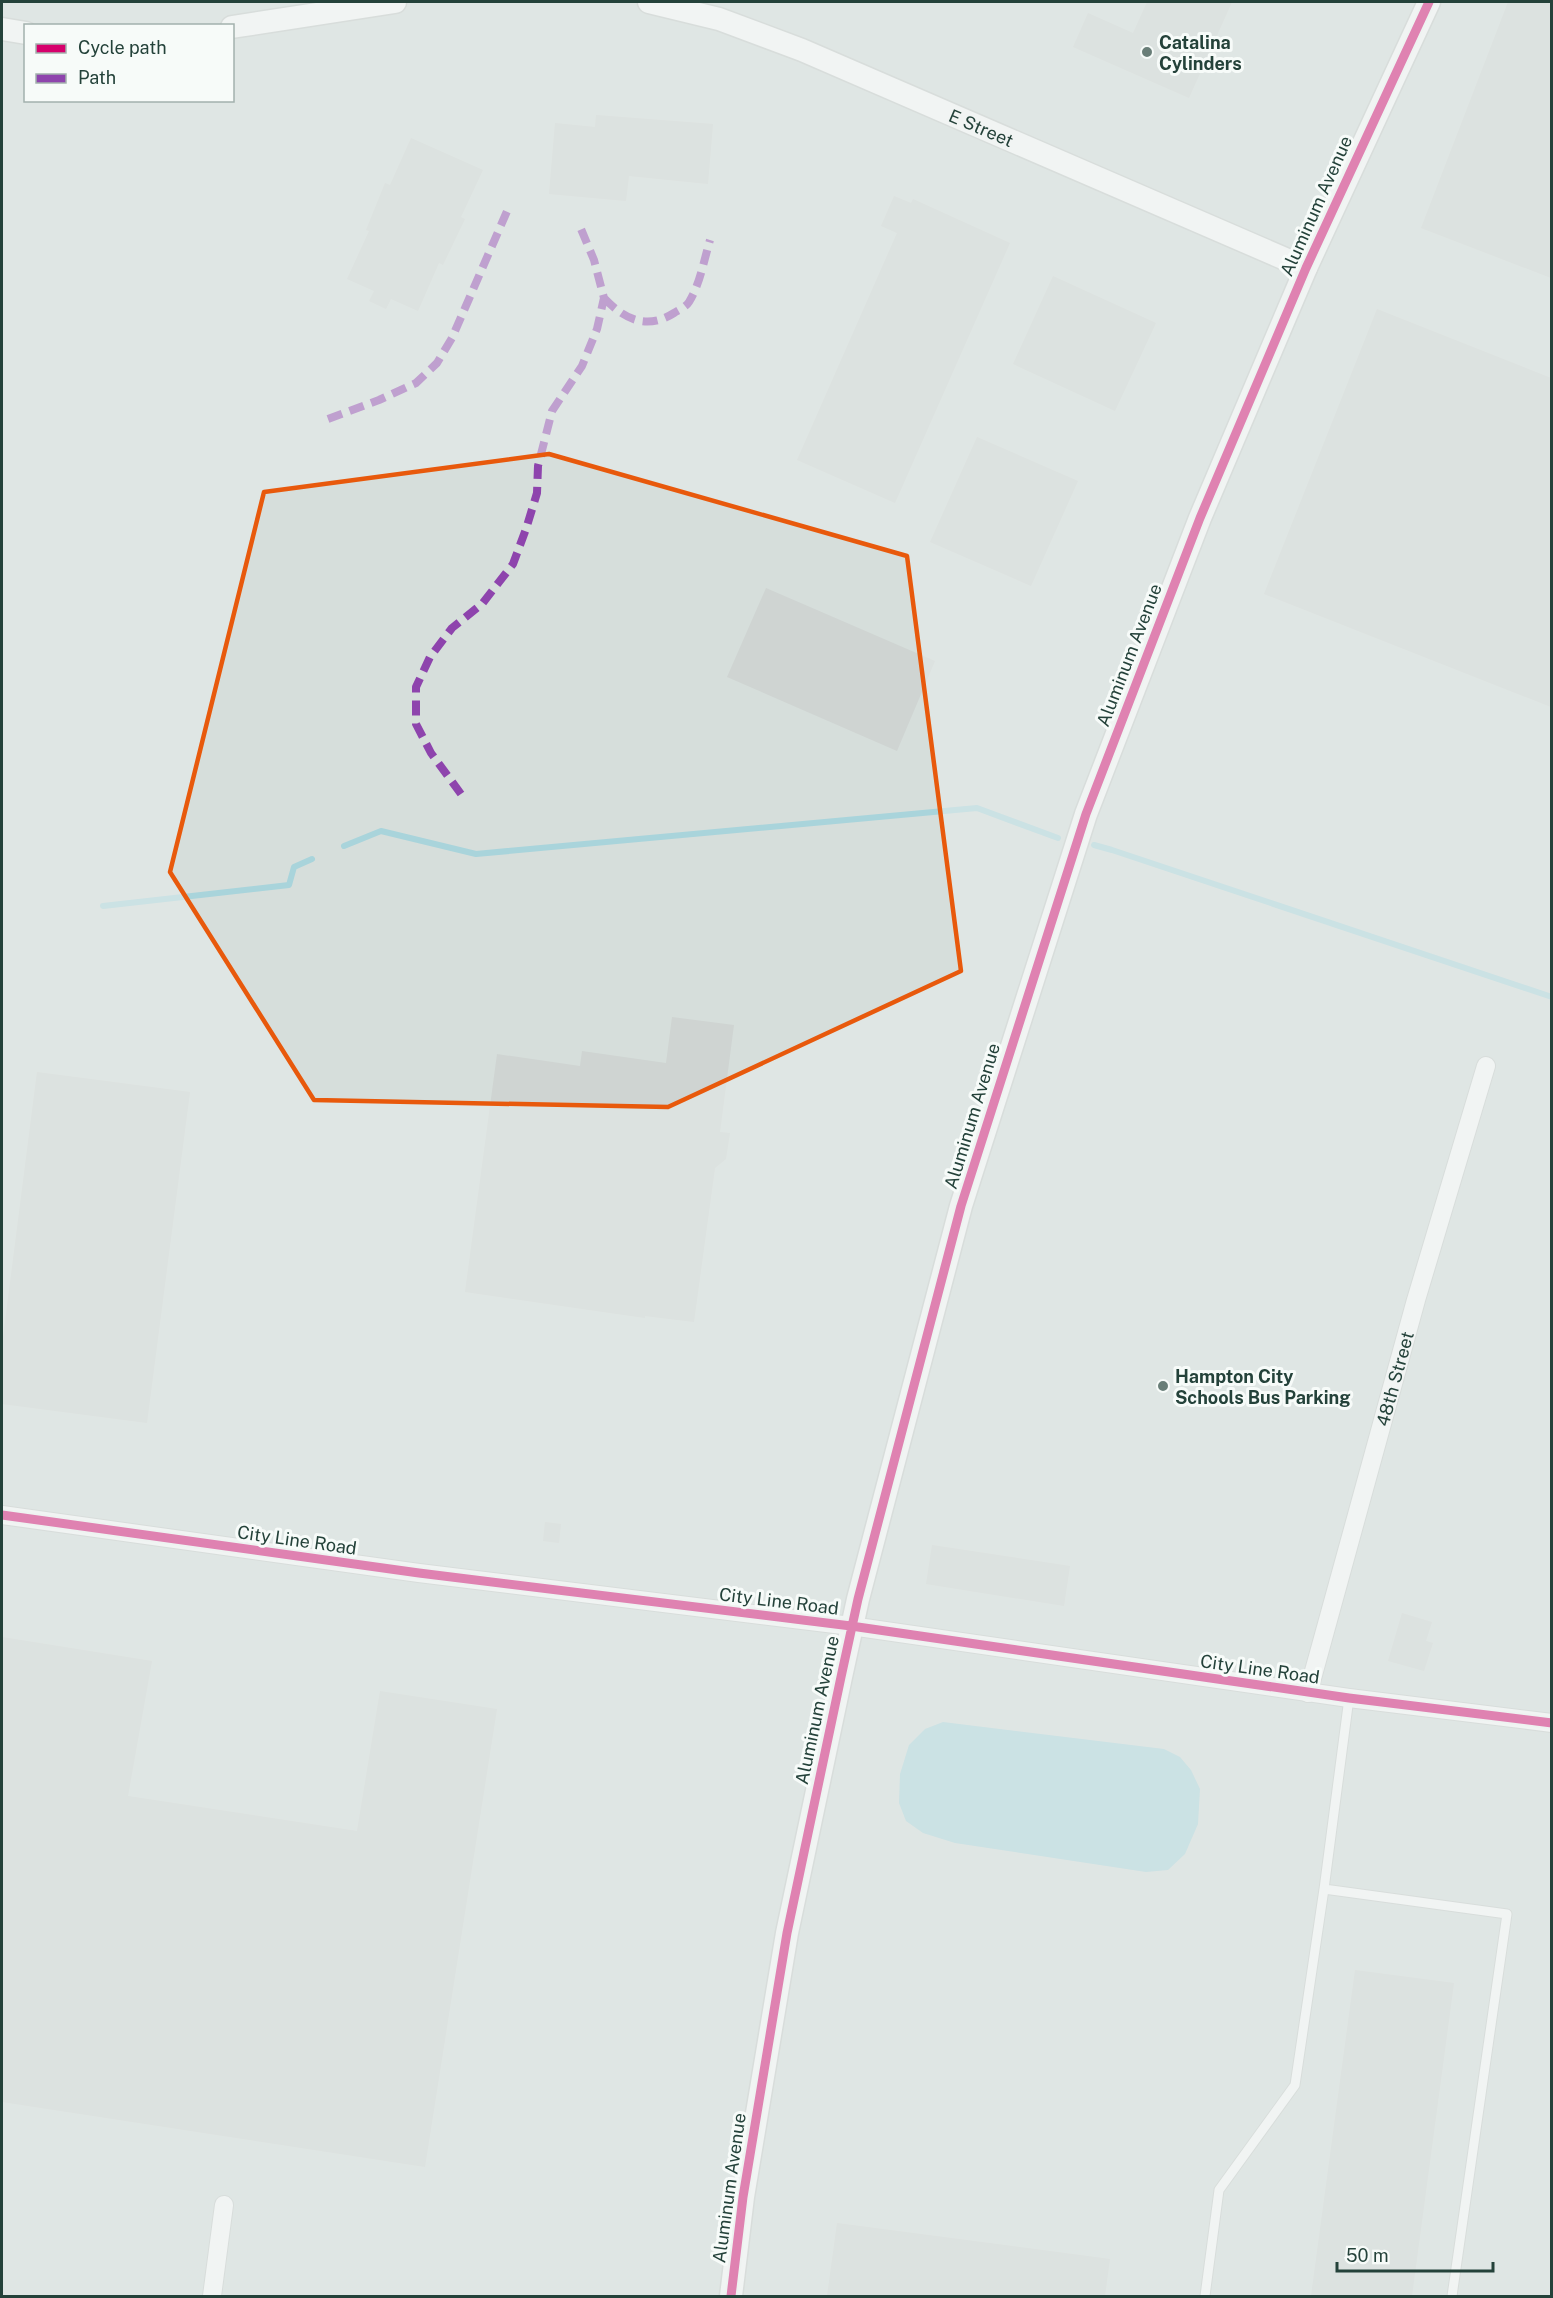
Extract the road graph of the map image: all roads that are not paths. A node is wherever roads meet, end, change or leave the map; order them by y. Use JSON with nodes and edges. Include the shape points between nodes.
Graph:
{"nodes":[{"id":1,"x":395,"y":2,"type":"edge"},
{"id":2,"x":650,"y":2,"type":"edge"},
{"id":3,"x":1429,"y":2,"type":"edge"},
{"id":4,"x":234,"y":27,"type":"edge"},
{"id":5,"x":2,"y":29,"type":"edge"},
{"id":6,"x":24,"y":33,"type":"edge"},
{"id":7,"x":1306,"y":268,"type":"junction"},
{"id":8,"x":1486,"y":1066,"type":"dead end"},
{"id":9,"x":2,"y":1515,"type":"edge"},
{"id":10,"x":851,"y":1626,"type":"junction"},
{"id":11,"x":1308,"y":1693,"type":"junction"},
{"id":12,"x":1349,"y":1698,"type":"junction"},
{"id":13,"x":1551,"y":1723,"type":"edge"},
{"id":14,"x":1324,"y":1889,"type":"junction"},
{"id":15,"x":224,"y":2205,"type":"dead end"},
{"id":16,"x":212,"y":2296,"type":"edge"},
{"id":17,"x":731,"y":2296,"type":"edge"},
{"id":18,"x":1205,"y":2296,"type":"edge"},
{"id":19,"x":1452,"y":2296,"type":"edge"}],
"edges":[{"from":1,"to":4,"type":"street"},
{"from":2,"to":7,"type":"street","name":"E Street","via":[[720,19],[802,50]]},
{"from":3,"to":7,"type":"street","name":"Aluminum Avenue"},
{"from":5,"to":6,"type":"street"},
{"from":7,"to":10,"type":"street","name":"Aluminum Avenue","via":[[1200,518],[1086,813],[961,1206]]},
{"from":8,"to":11,"type":"street","name":"48th Street","via":[[1416,1300]]},
{"from":9,"to":10,"type":"street","name":"City Line Road","via":[[408,1572]]},
{"from":10,"to":11,"type":"street","name":"City Line Road"},
{"from":10,"to":17,"type":"street","name":"Aluminum Avenue","via":[[787,1932],[743,2196]]},
{"from":11,"to":12,"type":"street","name":"City Line Road"},
{"from":12,"to":13,"type":"street","name":"City Line Road"},
{"from":12,"to":14,"type":"lane"},
{"from":14,"to":18,"type":"lane","via":[[1295,2085],[1219,2190]]},
{"from":14,"to":19,"type":"lane","via":[[1507,1914]]},
{"from":15,"to":16,"type":"street"}]}
